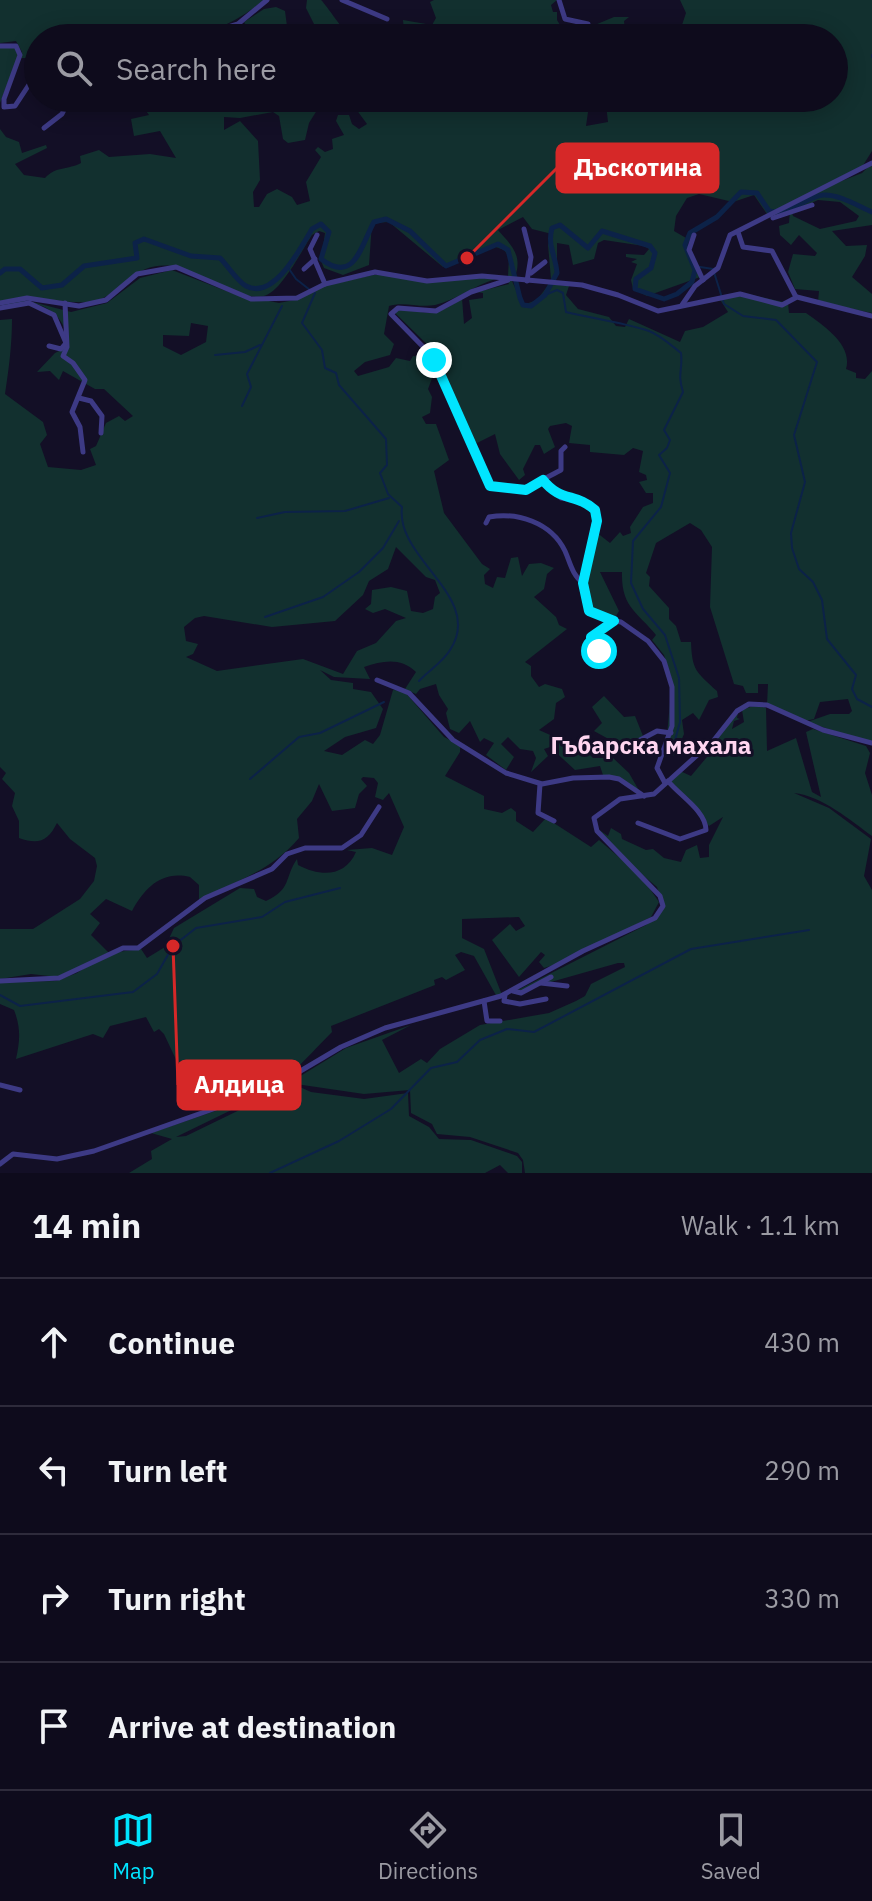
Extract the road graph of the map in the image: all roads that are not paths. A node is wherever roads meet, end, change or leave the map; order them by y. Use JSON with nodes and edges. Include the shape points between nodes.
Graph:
{"nodes":[{"id":1,"x":267,"y":0,"type":"edge"},
{"id":2,"x":342,"y":0,"type":"edge"},
{"id":3,"x":559,"y":0,"type":"edge"},
{"id":4,"x":387,"y":19,"type":"dead end"},
{"id":5,"x":238,"y":24,"type":"edge"},
{"id":6,"x":588,"y":24,"type":"dead end"},
{"id":7,"x":0,"y":46,"type":"edge"},
{"id":8,"x":24,"y":92,"type":"edge"},
{"id":9,"x":63,"y":112,"type":"edge"},
{"id":10,"x":44,"y":128,"type":"dead end"},
{"id":11,"x":872,"y":163,"type":"edge"},
{"id":12,"x":812,"y":205,"type":"dead end"},
{"id":13,"x":761,"y":222,"type":"junction"},
{"id":14,"x":524,"y":229,"type":"dead end"},
{"id":15,"x":738,"y":232,"type":"junction"},
{"id":16,"x":317,"y":235,"type":"dead end"},
{"id":17,"x":694,"y":235,"type":"dead end"},
{"id":18,"x":315,"y":259,"type":"junction"},
{"id":19,"x":545,"y":262,"type":"dead end"},
{"id":20,"x":304,"y":269,"type":"dead end"},
{"id":21,"x":531,"y":274,"type":"junction"},
{"id":22,"x":513,"y":280,"type":"junction"},
{"id":23,"x":703,"y":280,"type":"junction"},
{"id":24,"x":527,"y":281,"type":"junction"},
{"id":25,"x":325,"y":284,"type":"junction"},
{"id":26,"x":691,"y":295,"type":"junction"},
{"id":27,"x":796,"y":297,"type":"junction"},
{"id":28,"x":65,"y":303,"type":"junction"},
{"id":29,"x":693,"y":303,"type":"junction"},
{"id":30,"x":0,"y":305,"type":"edge"},
{"id":31,"x":682,"y":306,"type":"junction"},
{"id":32,"x":872,"y":316,"type":"edge"},
{"id":33,"x":67,"y":340,"type":"junction"},
{"id":34,"x":49,"y":346,"type":"dead end"},
{"id":35,"x":79,"y":398,"type":"junction"},
{"id":36,"x":101,"y":433,"type":"dead end"},
{"id":37,"x":565,"y":447,"type":"dead end"},
{"id":38,"x":83,"y":452,"type":"dead end"},
{"id":39,"x":543,"y":480,"type":"junction"},
{"id":40,"x":486,"y":523,"type":"dead end"},
{"id":41,"x":583,"y":583,"type":"junction"},
{"id":42,"x":614,"y":621,"type":"junction"},
{"id":43,"x":609,"y":660,"type":"dead end"},
{"id":44,"x":377,"y":680,"type":"dead end"},
{"id":45,"x":671,"y":733,"type":"junction"},
{"id":46,"x":872,"y":743,"type":"edge"},
{"id":47,"x":627,"y":747,"type":"dead end"},
{"id":48,"x":666,"y":782,"type":"junction"},
{"id":49,"x":540,"y":784,"type":"junction"},
{"id":50,"x":645,"y":797,"type":"junction"},
{"id":51,"x":379,"y":807,"type":"dead end"},
{"id":52,"x":554,"y":821,"type":"dead end"},
{"id":53,"x":638,"y":823,"type":"dead end"},
{"id":54,"x":551,"y":977,"type":"dead end"},
{"id":55,"x":0,"y":981,"type":"edge"},
{"id":56,"x":540,"y":983,"type":"junction"},
{"id":57,"x":567,"y":986,"type":"dead end"},
{"id":58,"x":514,"y":990,"type":"junction"},
{"id":59,"x":522,"y":993,"type":"junction"},
{"id":60,"x":506,"y":994,"type":"junction"},
{"id":61,"x":546,"y":999,"type":"dead end"},
{"id":62,"x":484,"y":1001,"type":"junction"},
{"id":63,"x":525,"y":1003,"type":"junction"},
{"id":64,"x":500,"y":1021,"type":"dead end"},
{"id":65,"x":0,"y":1085,"type":"edge"},
{"id":66,"x":20,"y":1090,"type":"dead end"},
{"id":67,"x":0,"y":1164,"type":"edge"}],
"edges":[{"from":1,"to":5,"type":"street"},
{"from":2,"to":4,"type":"street"},
{"from":3,"to":6,"type":"street","via":[[565,19]]},
{"from":7,"to":8,"type":"street","via":[[16,46],[20,55],[4,107],[15,106]]},
{"from":9,"to":10,"type":"street"},
{"from":11,"to":13,"type":"street"},
{"from":12,"to":13,"type":"street"},
{"from":13,"to":15,"type":"street"},
{"from":14,"to":21,"type":"street"},
{"from":15,"to":23,"type":"street","via":[[728,238],[718,268]]},
{"from":15,"to":27,"type":"street","via":[[743,247],[772,251]]},
{"from":16,"to":18,"type":"street","via":[[310,249]]},
{"from":17,"to":23,"type":"street","via":[[689,250]]},
{"from":18,"to":20,"type":"street"},
{"from":18,"to":25,"type":"street"},
{"from":19,"to":21,"type":"street"},
{"from":21,"to":24,"type":"street"},
{"from":22,"to":24,"type":"street"},
{"from":22,"to":25,"type":"street","via":[[468,276],[427,281],[375,272]]},
{"from":22,"to":39,"type":"street","via":[[436,311],[398,308],[391,314],[434,358],[490,486],[526,490]]},
{"from":23,"to":26,"type":"street"},
{"from":24,"to":31,"type":"street","via":[[599,289],[653,311]]},
{"from":25,"to":28,"type":"street","via":[[297,298],[251,299],[171,267],[137,274],[106,300],[79,306]]},
{"from":26,"to":29,"type":"street"},
{"from":26,"to":31,"type":"street"},
{"from":27,"to":29,"type":"street","via":[[782,305],[740,294]]},
{"from":27,"to":32,"type":"street"},
{"from":28,"to":30,"type":"street","via":[[21,298]]},
{"from":28,"to":33,"type":"street"},
{"from":29,"to":31,"type":"street"},
{"from":30,"to":33,"type":"street","via":[[39,306],[57,317]]},
{"from":33,"to":34,"type":"street","via":[[63,349]]},
{"from":33,"to":35,"type":"street","via":[[63,356],[85,380]]},
{"from":35,"to":36,"type":"street","via":[[91,401],[102,416]]},
{"from":35,"to":38,"type":"street","via":[[72,415],[80,427]]},
{"from":37,"to":39,"type":"street","via":[[561,470]]},
{"from":39,"to":41,"type":"street","via":[[561,498],[582,501],[595,510]]},
{"from":40,"to":41,"type":"street","via":[[489,517],[506,515],[534,521],[563,547]]},
{"from":41,"to":42,"type":"street","via":[[589,611]]},
{"from":42,"to":43,"type":"street","via":[[590,640]]},
{"from":42,"to":45,"type":"street","via":[[648,641],[662,658],[672,687]]},
{"from":44,"to":49,"type":"street","via":[[409,693],[470,752],[506,773]]},
{"from":45,"to":47,"type":"street","via":[[657,731]]},
{"from":45,"to":48,"type":"street","via":[[657,768]]},
{"from":46,"to":48,"type":"street","via":[[823,730],[764,704],[749,704]]},
{"from":48,"to":50,"type":"street"},
{"from":48,"to":53,"type":"street","via":[[687,799],[706,822],[706,830],[680,839]]},
{"from":49,"to":50,"type":"street","via":[[609,777]]},
{"from":49,"to":52,"type":"street","via":[[537,811]]},
{"from":50,"to":58,"type":"street","via":[[620,799],[593,821],[610,846],[656,890],[663,906],[659,915]]},
{"from":51,"to":55,"type":"street","via":[[361,835],[342,848],[287,854],[272,869],[205,898],[138,948],[123,948],[59,978]]},
{"from":54,"to":56,"type":"street"},
{"from":56,"to":57,"type":"street"},
{"from":56,"to":59,"type":"street"},
{"from":58,"to":59,"type":"street"},
{"from":58,"to":60,"type":"street"},
{"from":59,"to":63,"type":"street"},
{"from":60,"to":62,"type":"street"},
{"from":60,"to":63,"type":"street","via":[[504,1001]]},
{"from":61,"to":63,"type":"street"},
{"from":62,"to":64,"type":"street","via":[[486,1020]]},
{"from":62,"to":67,"type":"street","via":[[385,1028],[270,1089],[118,1143],[57,1159],[13,1154]]},
{"from":65,"to":66,"type":"street"}]}
